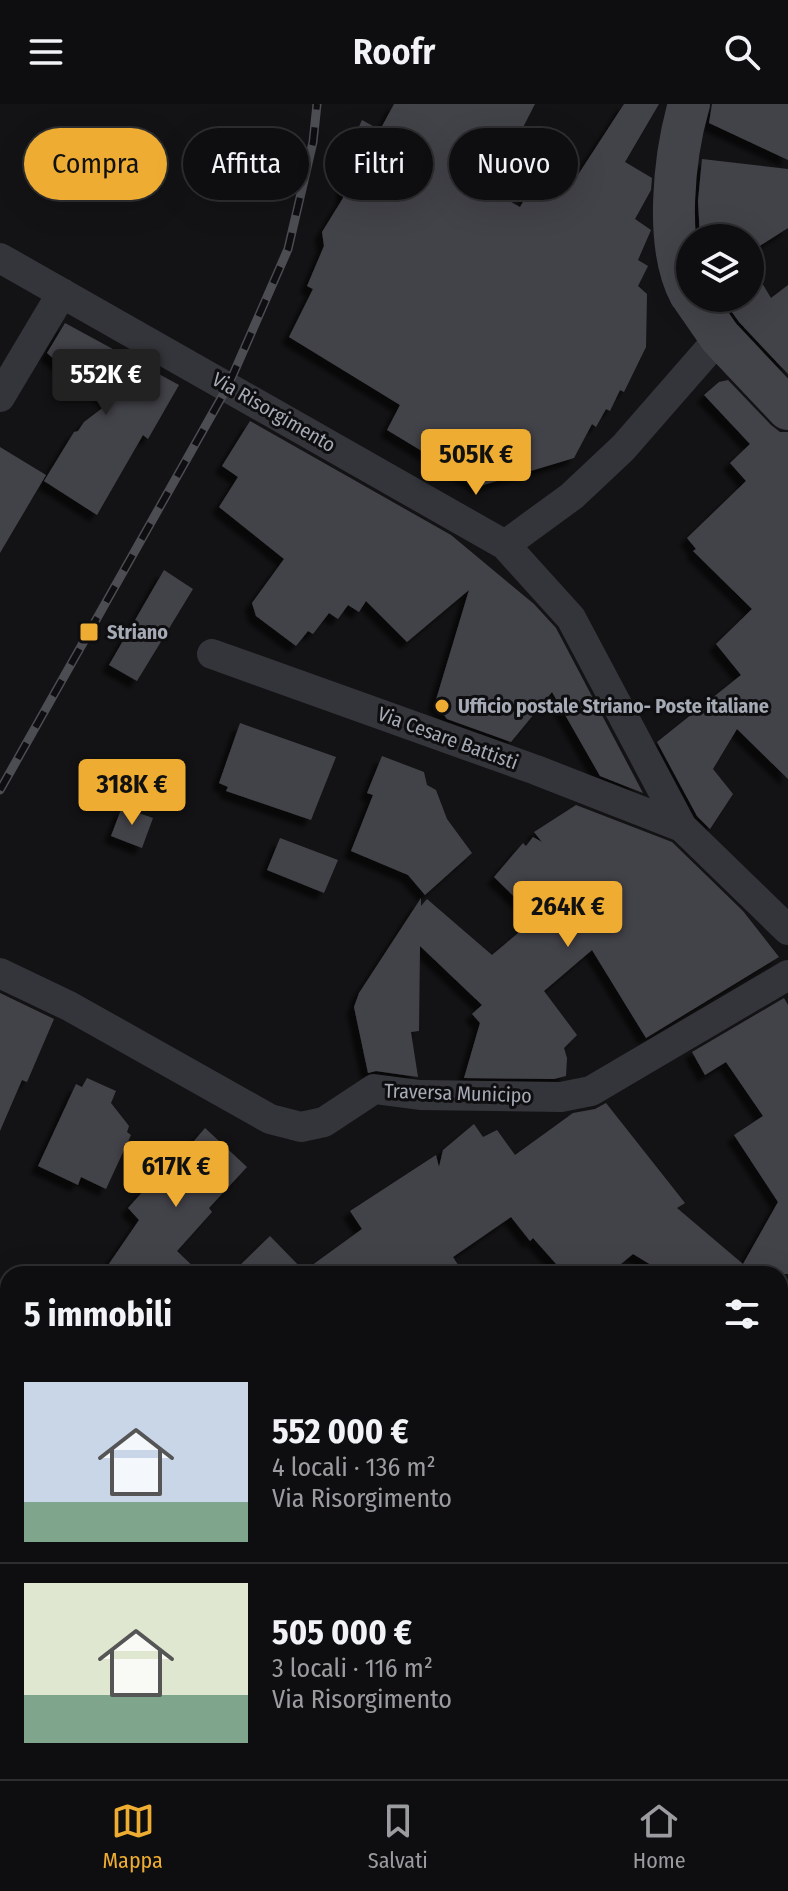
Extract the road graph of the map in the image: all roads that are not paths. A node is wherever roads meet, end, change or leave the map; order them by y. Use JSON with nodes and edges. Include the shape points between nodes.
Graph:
{"nodes":[{"id":1,"x":689,"y":104,"type":"edge"},
{"id":2,"x":676,"y":249,"type":"edge"},
{"id":3,"x":0,"y":258,"type":"edge"},
{"id":4,"x":62,"y":293,"type":"junction"},
{"id":5,"x":703,"y":312,"type":"edge"},
{"id":6,"x":720,"y":337,"type":"junction"},
{"id":7,"x":0,"y":397,"type":"edge"},
{"id":8,"x":788,"y":409,"type":"edge"},
{"id":9,"x":505,"y":545,"type":"junction"},
{"id":10,"x":212,"y":654,"type":"dead end"},
{"id":11,"x":682,"y":827,"type":"junction"},
{"id":12,"x":788,"y":930,"type":"edge"},
{"id":13,"x":0,"y":973,"type":"edge"},
{"id":14,"x":788,"y":975,"type":"edge"}],
"edges":[{"from":1,"to":2,"type":"main road","via":[[677,177]]},
{"from":3,"to":4,"type":"street","name":"Via Risorgimento"},
{"from":4,"to":7,"type":"street"},
{"from":4,"to":9,"type":"street","name":"Via Risorgimento"},
{"from":5,"to":6,"type":"main road"},
{"from":6,"to":8,"type":"main road"},
{"from":6,"to":9,"type":"street","via":[[623,448],[572,496]]},
{"from":9,"to":11,"type":"street","name":"Via Risorgimento","via":[[571,618]]},
{"from":10,"to":11,"type":"street","name":"Via Cesare Battisti"},
{"from":11,"to":12,"type":"street","name":"Via Risorgimento"},
{"from":13,"to":14,"type":"street","name":"Traversa Municipo","via":[[270,1119],[301,1127],[324,1122],[374,1089],[420,1095],[561,1097],[591,1091]]}]}
